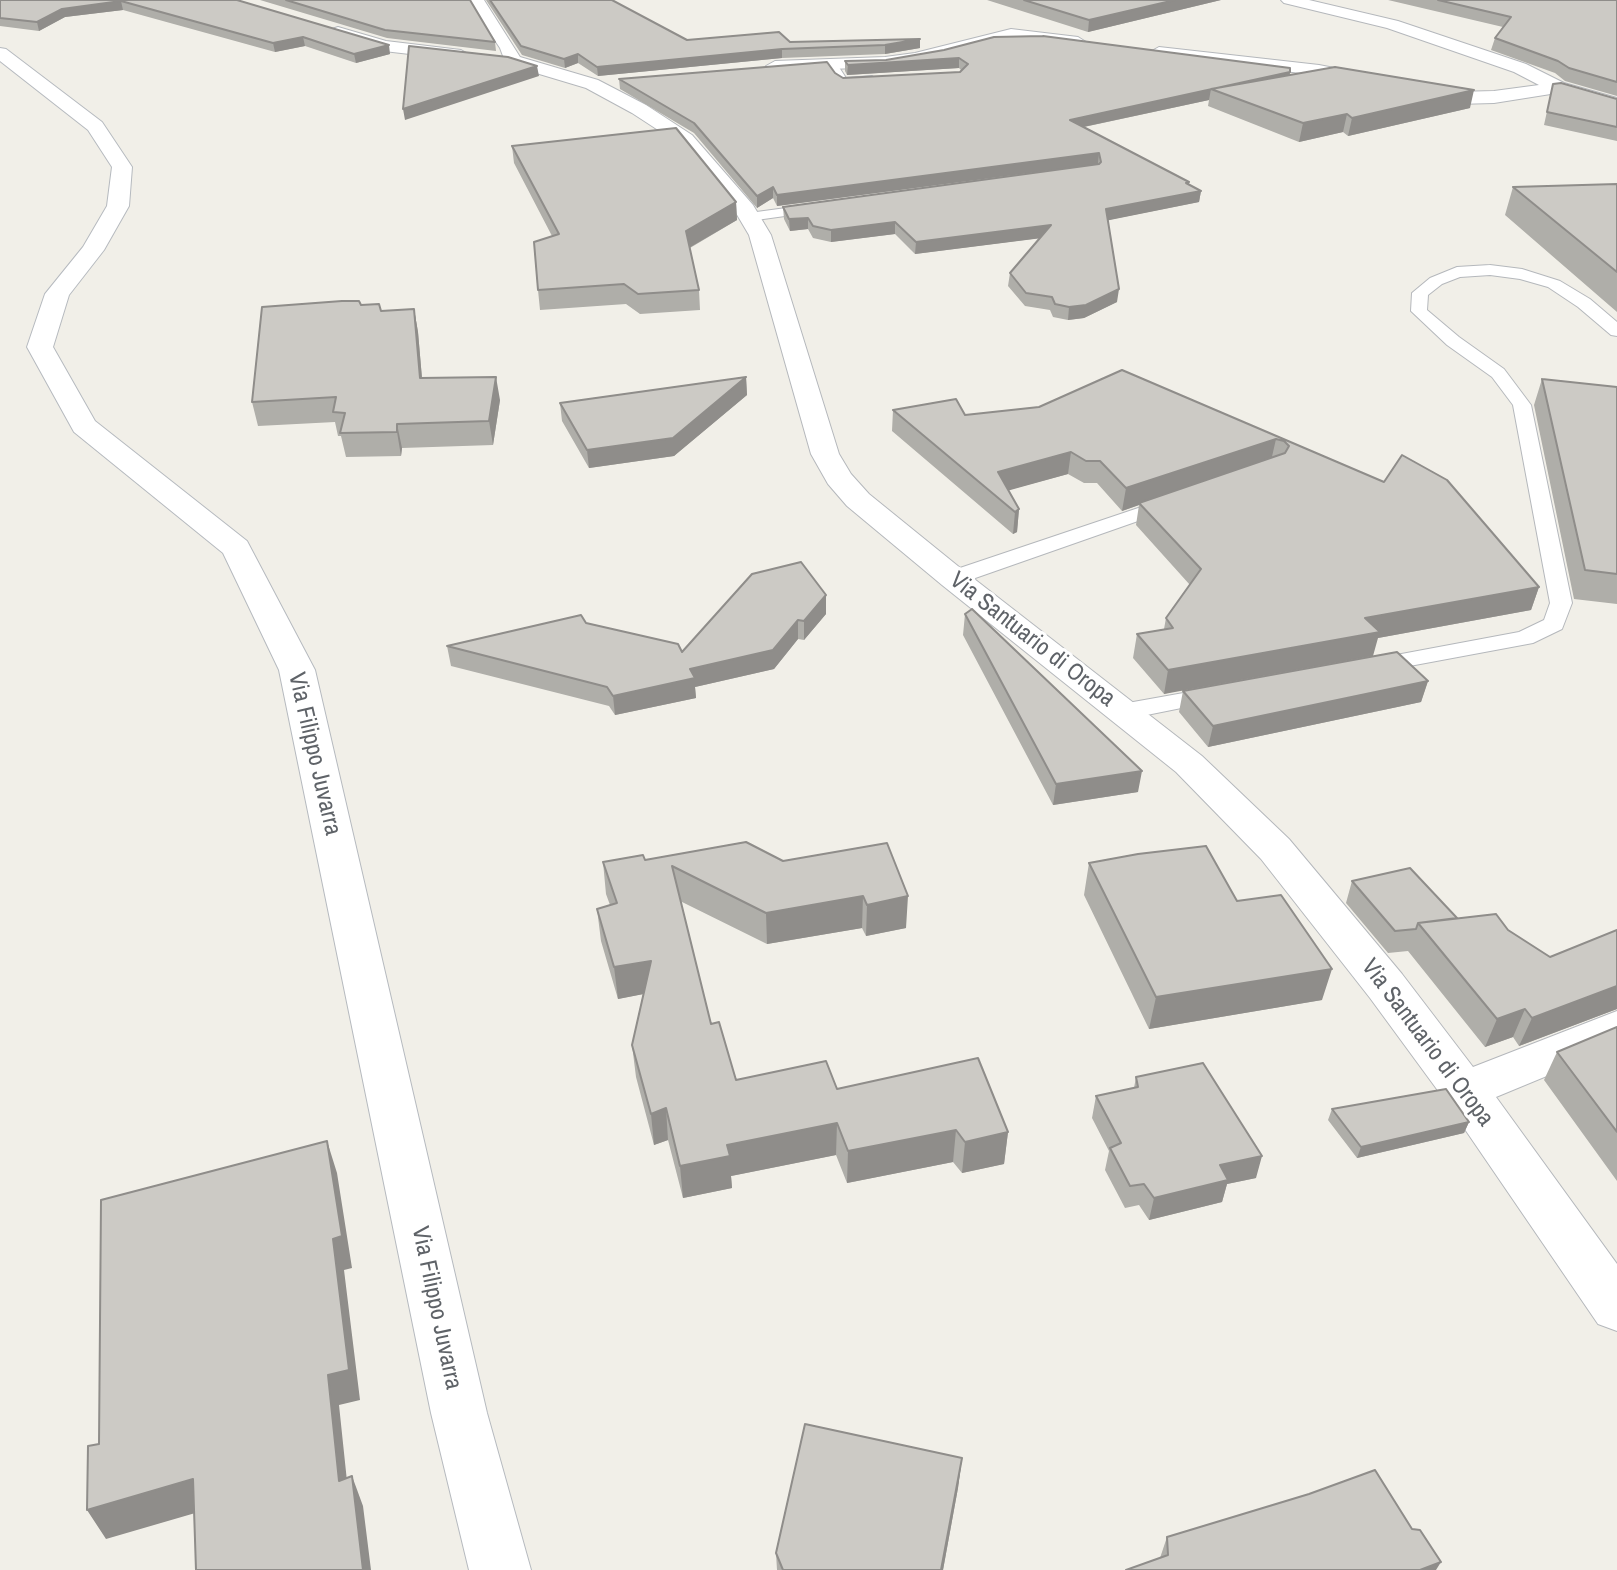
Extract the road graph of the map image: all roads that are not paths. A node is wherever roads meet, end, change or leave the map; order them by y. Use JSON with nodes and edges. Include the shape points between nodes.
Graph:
{"nodes":[{"id":1,"x":476,"y":0,"type":"edge"},
{"id":2,"x":1289,"y":0,"type":"edge"},
{"id":3,"x":327,"y":28,"type":"edge"},
{"id":4,"x":1096,"y":44,"type":"edge"},
{"id":5,"x":1136,"y":49,"type":"edge"},
{"id":6,"x":0,"y":53,"type":"edge"},
{"id":7,"x":474,"y":56,"type":"edge"},
{"id":8,"x":831,"y":64,"type":"junction"},
{"id":9,"x":756,"y":68,"type":"edge"},
{"id":10,"x":629,"y":80,"type":"edge"},
{"id":11,"x":882,"y":80,"type":"edge"},
{"id":12,"x":592,"y":84,"type":"junction"},
{"id":13,"x":1558,"y":87,"type":"junction"},
{"id":14,"x":1617,"y":104,"type":"edge"},
{"id":15,"x":831,"y":206,"type":"edge"},
{"id":16,"x":749,"y":217,"type":"junction"},
{"id":17,"x":1617,"y":331,"type":"edge"},
{"id":18,"x":1195,"y":495,"type":"edge"},
{"id":19,"x":953,"y":578,"type":"junction"},
{"id":20,"x":1350,"y":670,"type":"edge"},
{"id":21,"x":1243,"y":690,"type":"edge"},
{"id":22,"x":1122,"y":712,"type":"junction"},
{"id":23,"x":1617,"y":1028,"type":"edge"},
{"id":24,"x":1464,"y":1090,"type":"junction"},
{"id":25,"x":1617,"y":1307,"type":"edge"},
{"id":26,"x":500,"y":1570,"type":"edge"}],
"edges":[{"from":1,"to":12,"type":"street","name":"Via Santuario di Oropa","via":[[508,48],[505,59]]},
{"from":2,"to":13,"type":"street","via":[[1392,24],[1520,68]]},
{"from":3,"to":7,"type":"street","via":[[384,46]]},
{"from":4,"to":8,"type":"street","via":[[1011,34],[915,58]]},
{"from":5,"to":13,"type":"street","via":[[1319,70],[1456,98]]},
{"from":6,"to":26,"type":"street","name":"Via Filippo Juvarra","via":[[95,127],[122,167],[118,206],[93,250],[57,294],[40,347],[84,426],[236,548],[297,670],[459,1413]]},
{"from":8,"to":9,"type":"street"},
{"from":8,"to":11,"type":"lane","via":[[843,82]]},
{"from":10,"to":12,"type":"street"},
{"from":12,"to":16,"type":"street","name":"Via Santuario di Oropa","via":[[685,139]]},
{"from":13,"to":14,"type":"street"},
{"from":15,"to":16,"type":"lane"},
{"from":16,"to":19,"type":"street","name":"Via Santuario di Oropa","via":[[769,259],[825,454],[838,478]]},
{"from":17,"to":20,"type":"lane","via":[[1554,284],[1522,274],[1457,272],[1420,293],[1419,311],[1498,373],[1522,405],[1561,603],[1554,624],[1525,638]]},
{"from":18,"to":19,"type":"lane"},
{"from":19,"to":22,"type":"street","name":"Via Santuario di Oropa"},
{"from":21,"to":22,"type":"lane"},
{"from":22,"to":24,"type":"street","name":"Via Santuario di Oropa","via":[[1189,764],[1275,849]]},
{"from":23,"to":24,"type":"street"},
{"from":24,"to":25,"type":"street","name":"Via Santuario di Oropa"}]}
